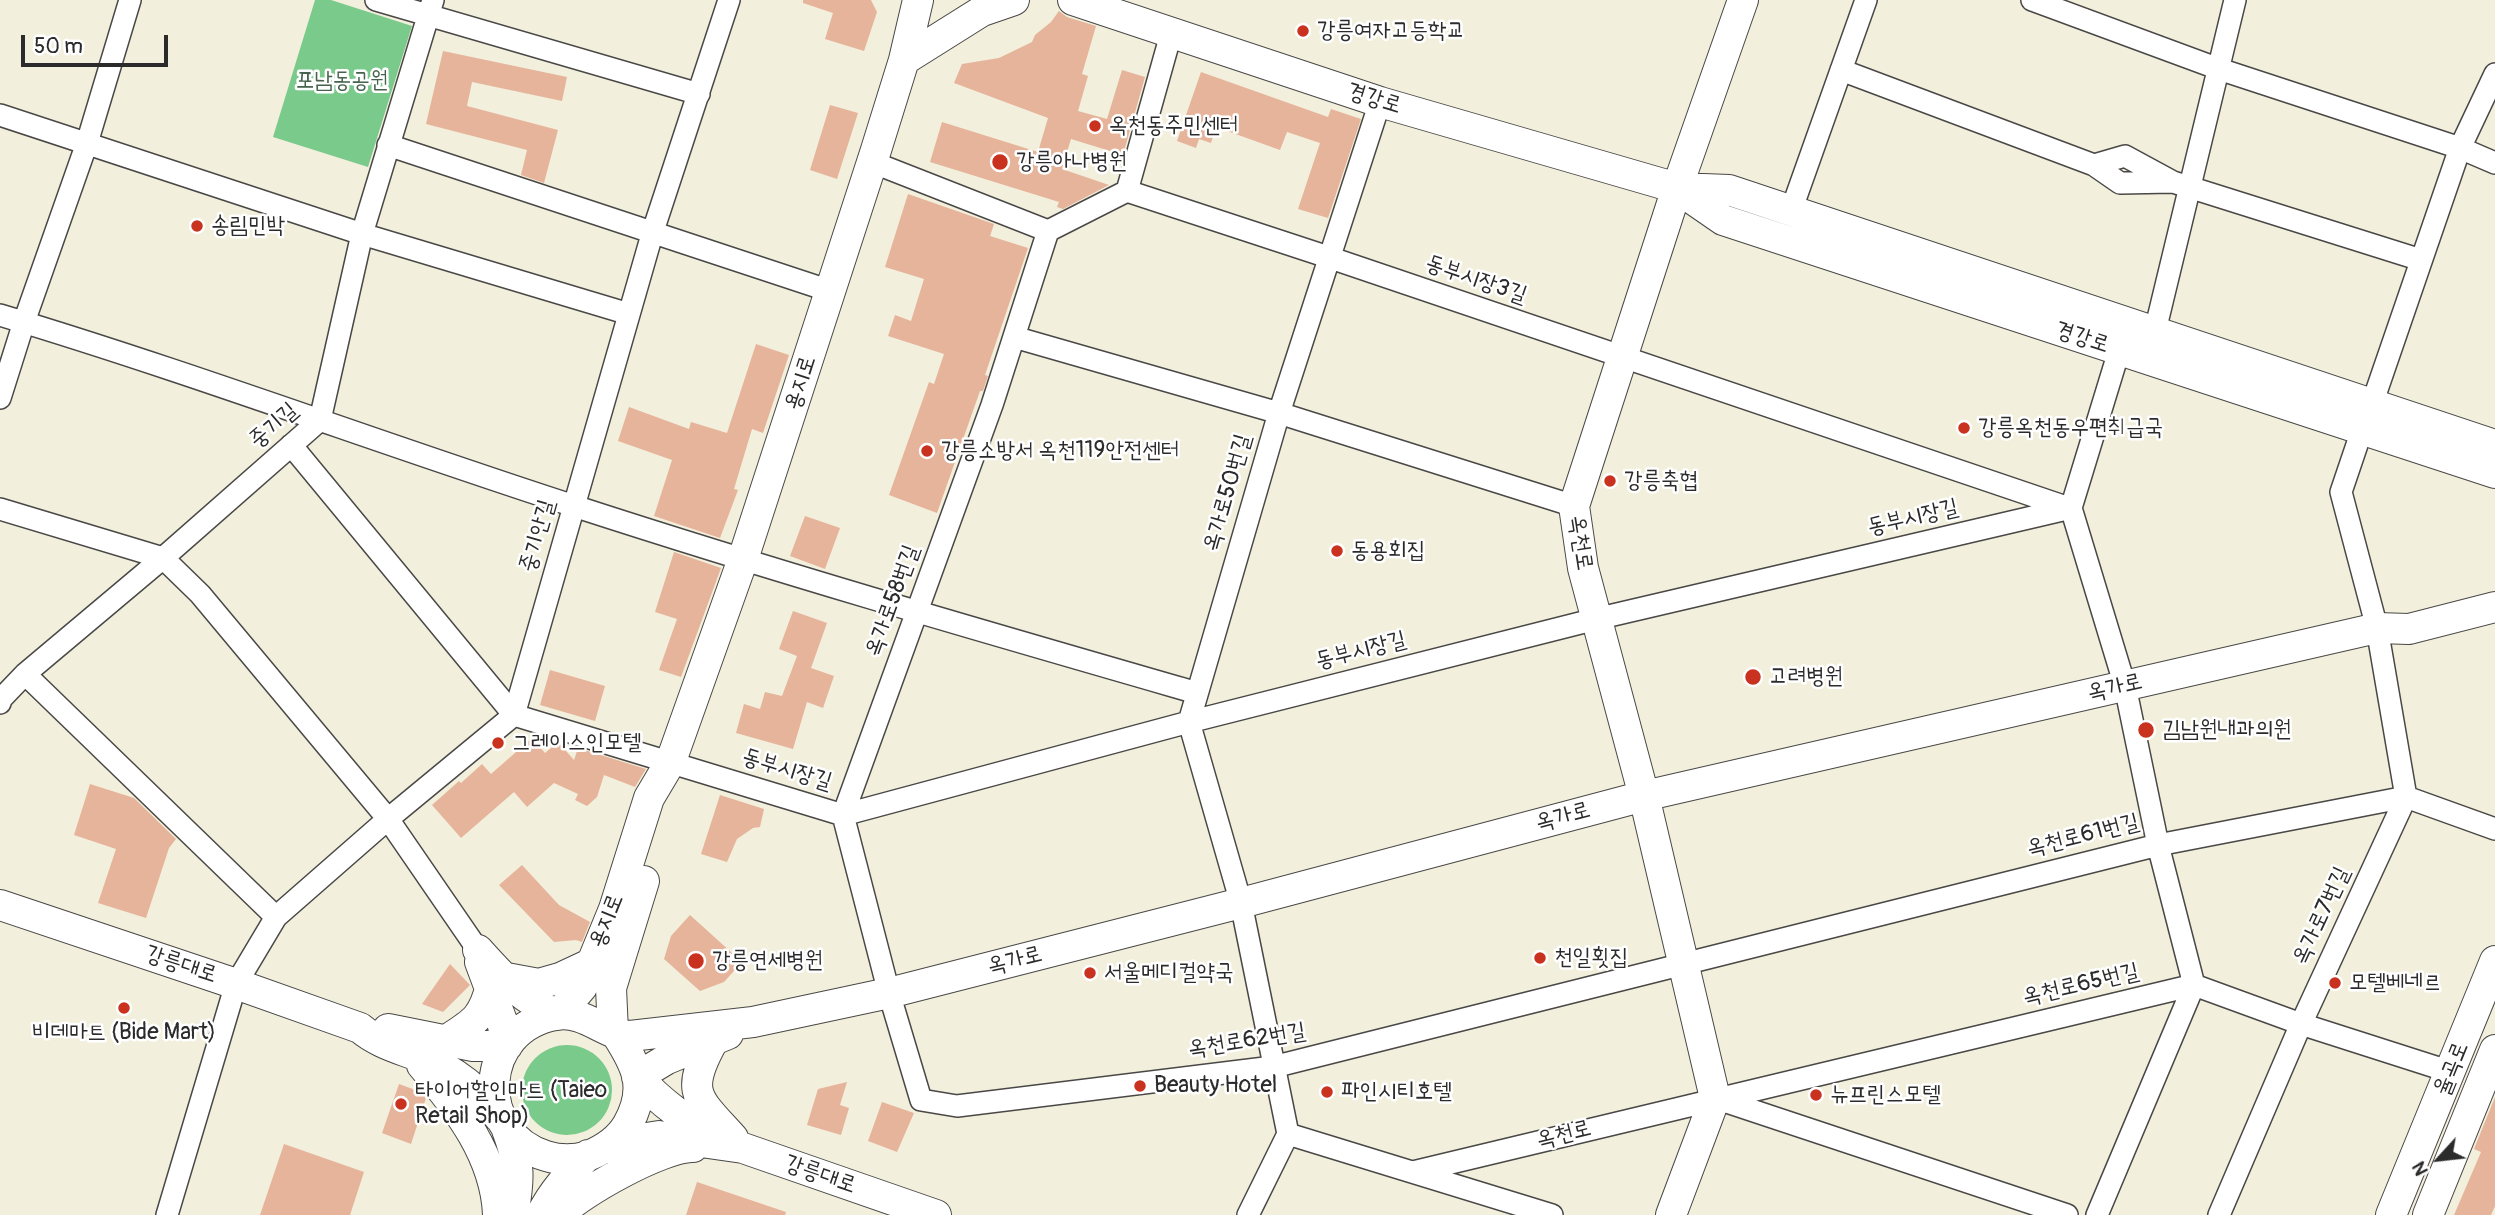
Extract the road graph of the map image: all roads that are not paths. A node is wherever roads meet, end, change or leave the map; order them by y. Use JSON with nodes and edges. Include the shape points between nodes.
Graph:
{"nodes":[{"id":1,"x":130,"y":0,"type":"edge"},
{"id":2,"x":376,"y":0,"type":"edge"},
{"id":3,"x":729,"y":0,"type":"edge"},
{"id":4,"x":918,"y":0,"type":"edge"},
{"id":5,"x":1014,"y":0,"type":"edge"},
{"id":6,"x":1073,"y":0,"type":"edge"},
{"id":7,"x":1743,"y":0,"type":"edge"},
{"id":8,"x":1866,"y":0,"type":"edge"},
{"id":9,"x":2032,"y":0,"type":"edge"},
{"id":10,"x":2235,"y":0,"type":"edge"},
{"id":11,"x":431,"y":7,"type":"edge"},
{"id":12,"x":1171,"y":34,"type":"junction"},
{"id":13,"x":904,"y":60,"type":"junction"},
{"id":14,"x":2219,"y":69,"type":"junction"},
{"id":15,"x":1841,"y":70,"type":"junction"},
{"id":16,"x":2495,"y":74,"type":"edge"},
{"id":17,"x":699,"y":94,"type":"junction"},
{"id":18,"x":1380,"y":102,"type":"junction"},
{"id":19,"x":0,"y":114,"type":"edge"},
{"id":20,"x":87,"y":143,"type":"junction"},
{"id":21,"x":388,"y":145,"type":"junction"},
{"id":22,"x":2460,"y":148,"type":"junction"},
{"id":23,"x":872,"y":162,"type":"junction"},
{"id":24,"x":2495,"y":163,"type":"edge"},
{"id":25,"x":2181,"y":185,"type":"junction"},
{"id":26,"x":1677,"y":188,"type":"junction"},
{"id":27,"x":1127,"y":191,"type":"junction"},
{"id":28,"x":1791,"y":211,"type":"junction"},
{"id":29,"x":653,"y":231,"type":"junction"},
{"id":30,"x":1048,"y":231,"type":"junction"},
{"id":31,"x":362,"y":234,"type":"junction"},
{"id":32,"x":1328,"y":257,"type":"junction"},
{"id":33,"x":2421,"y":260,"type":"junction"},
{"id":34,"x":830,"y":290,"type":"junction"},
{"id":35,"x":629,"y":314,"type":"junction"},
{"id":36,"x":0,"y":315,"type":"edge"},
{"id":37,"x":24,"y":322,"type":"junction"},
{"id":38,"x":2155,"y":331,"type":"junction"},
{"id":39,"x":1014,"y":337,"type":"junction"},
{"id":40,"x":2119,"y":351,"type":"junction"},
{"id":41,"x":1623,"y":358,"type":"junction"},
{"id":42,"x":0,"y":398,"type":"edge"},
{"id":43,"x":1279,"y":413,"type":"junction"},
{"id":44,"x":2367,"y":417,"type":"junction"},
{"id":45,"x":320,"y":419,"type":"junction"},
{"id":46,"x":291,"y":445,"type":"junction"},
{"id":47,"x":2495,"y":445,"type":"edge"},
{"id":48,"x":2495,"y":473,"type":"edge"},
{"id":49,"x":573,"y":506,"type":"junction"},
{"id":50,"x":1574,"y":506,"type":"junction"},
{"id":51,"x":2071,"y":508,"type":"junction"},
{"id":52,"x":0,"y":509,"type":"edge"},
{"id":53,"x":163,"y":558,"type":"junction"},
{"id":54,"x":743,"y":559,"type":"junction"},
{"id":55,"x":2495,"y":588,"type":"edge"},
{"id":56,"x":2495,"y":607,"type":"edge"},
{"id":57,"x":916,"y":612,"type":"junction"},
{"id":58,"x":1596,"y":619,"type":"junction"},
{"id":59,"x":2377,"y":628,"type":"junction"},
{"id":60,"x":25,"y":674,"type":"junction"},
{"id":61,"x":2125,"y":686,"type":"junction"},
{"id":62,"x":1196,"y":693,"type":"junction"},
{"id":63,"x":0,"y":700,"type":"edge"},
{"id":64,"x":514,"y":715,"type":"junction"},
{"id":65,"x":1189,"y":722,"type":"junction"},
{"id":66,"x":671,"y":761,"type":"junction"},
{"id":67,"x":1644,"y":796,"type":"junction"},
{"id":68,"x":2406,"y":797,"type":"junction"},
{"id":69,"x":843,"y":815,"type":"junction"},
{"id":70,"x":388,"y":819,"type":"junction"},
{"id":71,"x":2495,"y":829,"type":"edge"},
{"id":72,"x":2158,"y":845,"type":"junction"},
{"id":73,"x":1241,"y":903,"type":"junction"},
{"id":74,"x":0,"y":905,"type":"edge"},
{"id":75,"x":276,"y":917,"type":"junction"},
{"id":76,"x":478,"y":950,"type":"joint"},
{"id":77,"x":2495,"y":961,"type":"edge"},
{"id":78,"x":1683,"y":962,"type":"junction"},
{"id":79,"x":590,"y":964,"type":"junction"},
{"id":80,"x":496,"y":981,"type":"junction"},
{"id":81,"x":236,"y":984,"type":"junction"},
{"id":82,"x":2194,"y":985,"type":"junction"},
{"id":83,"x":611,"y":988,"type":"junction"},
{"id":84,"x":889,"y":993,"type":"junction"},
{"id":85,"x":558,"y":1015,"type":"junction"},
{"id":86,"x":753,"y":1022,"type":"junction"},
{"id":87,"x":2301,"y":1024,"type":"junction"},
{"id":88,"x":360,"y":1028,"type":"junction"},
{"id":89,"x":675,"y":1031,"type":"junction"},
{"id":90,"x":615,"y":1034,"type":"junction"},
{"id":91,"x":445,"y":1041,"type":"junction"},
{"id":92,"x":713,"y":1041,"type":"junction"},
{"id":93,"x":507,"y":1046,"type":"junction"},
{"id":94,"x":2495,"y":1050,"type":"edge"},
{"id":95,"x":413,"y":1054,"type":"junction"},
{"id":96,"x":1273,"y":1067,"type":"junction"},
{"id":97,"x":2451,"y":1072,"type":"junction"},
{"id":98,"x":637,"y":1076,"type":"junction"},
{"id":99,"x":2488,"y":1089,"type":"edge"},
{"id":100,"x":1715,"y":1098,"type":"junction"},
{"id":101,"x":503,"y":1123,"type":"junction"},
{"id":102,"x":1288,"y":1134,"type":"junction"},
{"id":103,"x":743,"y":1149,"type":"junction"},
{"id":104,"x":596,"y":1153,"type":"junction"},
{"id":105,"x":1413,"y":1172,"type":"junction"},
{"id":106,"x":167,"y":1215,"type":"edge"},
{"id":107,"x":498,"y":1215,"type":"edge"},
{"id":108,"x":513,"y":1215,"type":"edge"},
{"id":109,"x":541,"y":1215,"type":"edge"},
{"id":110,"x":559,"y":1215,"type":"edge"},
{"id":111,"x":936,"y":1215,"type":"edge"},
{"id":112,"x":1248,"y":1215,"type":"edge"},
{"id":113,"x":1552,"y":1215,"type":"edge"},
{"id":114,"x":1671,"y":1215,"type":"edge"},
{"id":115,"x":2067,"y":1215,"type":"edge"},
{"id":116,"x":2098,"y":1215,"type":"edge"},
{"id":117,"x":2219,"y":1215,"type":"edge"},
{"id":118,"x":2391,"y":1215,"type":"edge"},
{"id":119,"x":2428,"y":1215,"type":"edge"}],
"edges":[{"from":1,"to":20,"type":"street"},
{"from":2,"to":11,"type":"street"},
{"from":3,"to":17,"type":"street","name":"중기안길"},
{"from":4,"to":13,"type":"street","name":"용지로"},
{"from":5,"to":13,"type":"street","via":[[982,11]]},
{"from":6,"to":12,"type":"street","name":"경강로"},
{"from":7,"to":26,"type":"street","name":"옥천로"},
{"from":8,"to":15,"type":"street"},
{"from":9,"to":14,"type":"street"},
{"from":10,"to":14,"type":"street"},
{"from":11,"to":17,"type":"street"},
{"from":11,"to":21,"type":"street","name":"중기길"},
{"from":12,"to":18,"type":"street","name":"경강로"},
{"from":12,"to":27,"type":"street"},
{"from":13,"to":23,"type":"street","name":"용지로"},
{"from":14,"to":22,"type":"street"},
{"from":14,"to":25,"type":"street"},
{"from":15,"to":25,"type":"street","via":[[2094,165],[2125,156]]},
{"from":15,"to":28,"type":"street"},
{"from":16,"to":22,"type":"street"},
{"from":17,"to":29,"type":"street","name":"중기안길"},
{"from":18,"to":26,"type":"street","name":"경강로"},
{"from":18,"to":32,"type":"street","name":"옥가로50번길"},
{"from":19,"to":20,"type":"street"},
{"from":20,"to":31,"type":"street"},
{"from":20,"to":37,"type":"street"},
{"from":21,"to":29,"type":"street"},
{"from":21,"to":31,"type":"street","name":"중기길"},
{"from":22,"to":24,"type":"street"},
{"from":22,"to":33,"type":"street"},
{"from":23,"to":30,"type":"street"},
{"from":23,"to":34,"type":"street","name":"용지로"},
{"from":25,"to":33,"type":"street"},
{"from":25,"to":38,"type":"street"},
{"from":26,"to":28,"type":"street","name":"경강로","via":[[1730,190]]},
{"from":26,"to":40,"type":"street","name":"경강로","via":[[1723,220]]},
{"from":26,"to":41,"type":"street","name":"옥천로"},
{"from":27,"to":30,"type":"street"},
{"from":27,"to":32,"type":"street","name":"동부시장3길"},
{"from":28,"to":38,"type":"street","name":"경강로"},
{"from":29,"to":34,"type":"street"},
{"from":29,"to":35,"type":"street","name":"중기안길"},
{"from":30,"to":39,"type":"street","name":"옥가로58번길"},
{"from":31,"to":35,"type":"street"},
{"from":31,"to":45,"type":"street","name":"중기길"},
{"from":32,"to":41,"type":"street","name":"동부시장3길"},
{"from":32,"to":43,"type":"street","name":"옥가로50번길"},
{"from":33,"to":44,"type":"street"},
{"from":34,"to":54,"type":"street","name":"용지로"},
{"from":35,"to":49,"type":"street","name":"중기안길"},
{"from":36,"to":37,"type":"street"},
{"from":37,"to":42,"type":"street"},
{"from":37,"to":45,"type":"street"},
{"from":38,"to":44,"type":"street","name":"경강로"},
{"from":39,"to":43,"type":"street"},
{"from":39,"to":57,"type":"street","name":"옥가로58번길"},
{"from":40,"to":44,"type":"street","name":"경강로"},
{"from":40,"to":51,"type":"street"},
{"from":41,"to":50,"type":"street","name":"옥천로"},
{"from":41,"to":51,"type":"street","name":"동부시장3길"},
{"from":43,"to":50,"type":"street"},
{"from":43,"to":62,"type":"street","name":"옥가로50번길"},
{"from":44,"to":47,"type":"street","name":"경강로"},
{"from":44,"to":48,"type":"street","name":"경강로"},
{"from":44,"to":59,"type":"street","via":[[2341,492]]},
{"from":45,"to":46,"type":"street","name":"중기길"},
{"from":45,"to":49,"type":"street"},
{"from":46,"to":53,"type":"street","name":"중기길"},
{"from":46,"to":64,"type":"street"},
{"from":49,"to":54,"type":"street"},
{"from":49,"to":64,"type":"street","name":"중기안길"},
{"from":50,"to":58,"type":"street","name":"옥천로"},
{"from":51,"to":58,"type":"street","name":"동부시장길"},
{"from":51,"to":61,"type":"street"},
{"from":52,"to":53,"type":"street"},
{"from":53,"to":60,"type":"street","name":"중기길"},
{"from":53,"to":70,"type":"street","via":[[201,594]]},
{"from":54,"to":57,"type":"street"},
{"from":54,"to":66,"type":"street","name":"용지로"},
{"from":55,"to":59,"type":"street","name":"옥가로","via":[[2401,612]]},
{"from":56,"to":59,"type":"street","name":"옥가로","via":[[2409,629]]},
{"from":57,"to":62,"type":"street"},
{"from":57,"to":69,"type":"street","name":"옥가로58번길"},
{"from":58,"to":65,"type":"street","name":"동부시장길"},
{"from":58,"to":67,"type":"street","name":"옥천로"},
{"from":59,"to":61,"type":"street","name":"옥가로"},
{"from":59,"to":68,"type":"street"},
{"from":60,"to":63,"type":"street","name":"중기길"},
{"from":60,"to":75,"type":"street"},
{"from":61,"to":67,"type":"street","name":"옥가로"},
{"from":61,"to":72,"type":"street"},
{"from":62,"to":65,"type":"street","name":"옥가로50번길"},
{"from":64,"to":66,"type":"street","name":"동부시장길"},
{"from":64,"to":70,"type":"street"},
{"from":65,"to":69,"type":"street","name":"동부시장길"},
{"from":65,"to":73,"type":"street","name":"옥가로50번길"},
{"from":66,"to":69,"type":"street","name":"동부시장길"},
{"from":66,"to":79,"type":"street","name":"용지로","via":[[649,798],[614,909]]},
{"from":66,"to":83,"type":"street","name":"용지로","via":[[666,806]]},
{"from":67,"to":73,"type":"street","name":"옥가로"},
{"from":67,"to":78,"type":"street","name":"옥천로"},
{"from":68,"to":71,"type":"street"},
{"from":68,"to":72,"type":"street","name":"옥천로61번길"},
{"from":68,"to":87,"type":"street","name":"옥가로7번길"},
{"from":69,"to":84,"type":"street"},
{"from":70,"to":75,"type":"street"},
{"from":70,"to":76,"type":"street"},
{"from":72,"to":78,"type":"street","name":"옥천로61번길"},
{"from":72,"to":82,"type":"street"},
{"from":73,"to":84,"type":"street","name":"옥가로"},
{"from":73,"to":96,"type":"street","name":"옥가로50번길"},
{"from":74,"to":81,"type":"street","name":"강릉대로"},
{"from":75,"to":81,"type":"street"},
{"from":76,"to":80,"type":"street"},
{"from":77,"to":97,"type":"street","name":"율곡로"},
{"from":78,"to":96,"type":"street","name":"옥천로62번길"},
{"from":78,"to":100,"type":"street","name":"옥천로"},
{"from":79,"to":80,"type":"street","via":[[539,984]]},
{"from":79,"to":85,"type":"street","name":"용지로","via":[[582,987]]},
{"from":80,"to":85,"type":"street"},
{"from":80,"to":91,"type":"street","via":[[479,1016]]},
{"from":80,"to":93,"type":"street"},
{"from":81,"to":88,"type":"street","name":"강릉대로"},
{"from":81,"to":106,"type":"street"},
{"from":82,"to":87,"type":"street"},
{"from":82,"to":100,"type":"street","name":"옥천로65번길"},
{"from":82,"to":116,"type":"street"},
{"from":83,"to":89,"type":"street","via":[[631,1021]]},
{"from":83,"to":90,"type":"street","name":"용지로"},
{"from":84,"to":86,"type":"street","name":"옥가로"},
{"from":84,"to":96,"type":"street","name":"옥천로62번길","via":[[921,1100],[957,1105]]},
{"from":85,"to":90,"type":"street","via":[[581,1016]]},
{"from":85,"to":93,"type":"street","via":[[535,1021]]},
{"from":86,"to":89,"type":"street"},
{"from":86,"to":92,"type":"street"},
{"from":87,"to":97,"type":"street"},
{"from":87,"to":117,"type":"street","name":"옥가로7번길"},
{"from":88,"to":91,"type":"street"},
{"from":88,"to":95,"type":"street","via":[[375,1040]]},
{"from":89,"to":90,"type":"street"},
{"from":90,"to":98,"type":"street","via":[[635,1063]]},
{"from":91,"to":93,"type":"street"},
{"from":92,"to":98,"type":"street"},
{"from":92,"to":103,"type":"street","via":[[696,1076],[697,1094]]},
{"from":93,"to":101,"type":"street","via":[[494,1074],[494,1097]]},
{"from":94,"to":99,"type":"street"},
{"from":95,"to":101,"type":"street","via":[[463,1080]]},
{"from":95,"to":107,"type":"street","via":[[470,1127],[498,1196]]},
{"from":96,"to":102,"type":"street","name":"옥가로50번길"},
{"from":97,"to":99,"type":"street"},
{"from":97,"to":118,"type":"street","name":"율곡로"},
{"from":98,"to":103,"type":"street","via":[[689,1122]]},
{"from":98,"to":104,"type":"street","via":[[634,1112],[622,1134]]},
{"from":99,"to":119,"type":"street"},
{"from":100,"to":105,"type":"street","name":"옥천로"},
{"from":100,"to":114,"type":"street"},
{"from":100,"to":115,"type":"street"},
{"from":101,"to":104,"type":"street","via":[[533,1152],[555,1159],[580,1159]]},
{"from":101,"to":108,"type":"street","via":[[517,1156],[519,1183]]},
{"from":102,"to":105,"type":"street"},
{"from":102,"to":112,"type":"street"},
{"from":103,"to":104,"type":"street","via":[[659,1136]]},
{"from":103,"to":110,"type":"street","via":[[685,1147],[662,1154],[604,1184]]},
{"from":103,"to":111,"type":"street","name":"강릉대로"},
{"from":104,"to":109,"type":"street","via":[[566,1176]]},
{"from":105,"to":113,"type":"street"}]}
